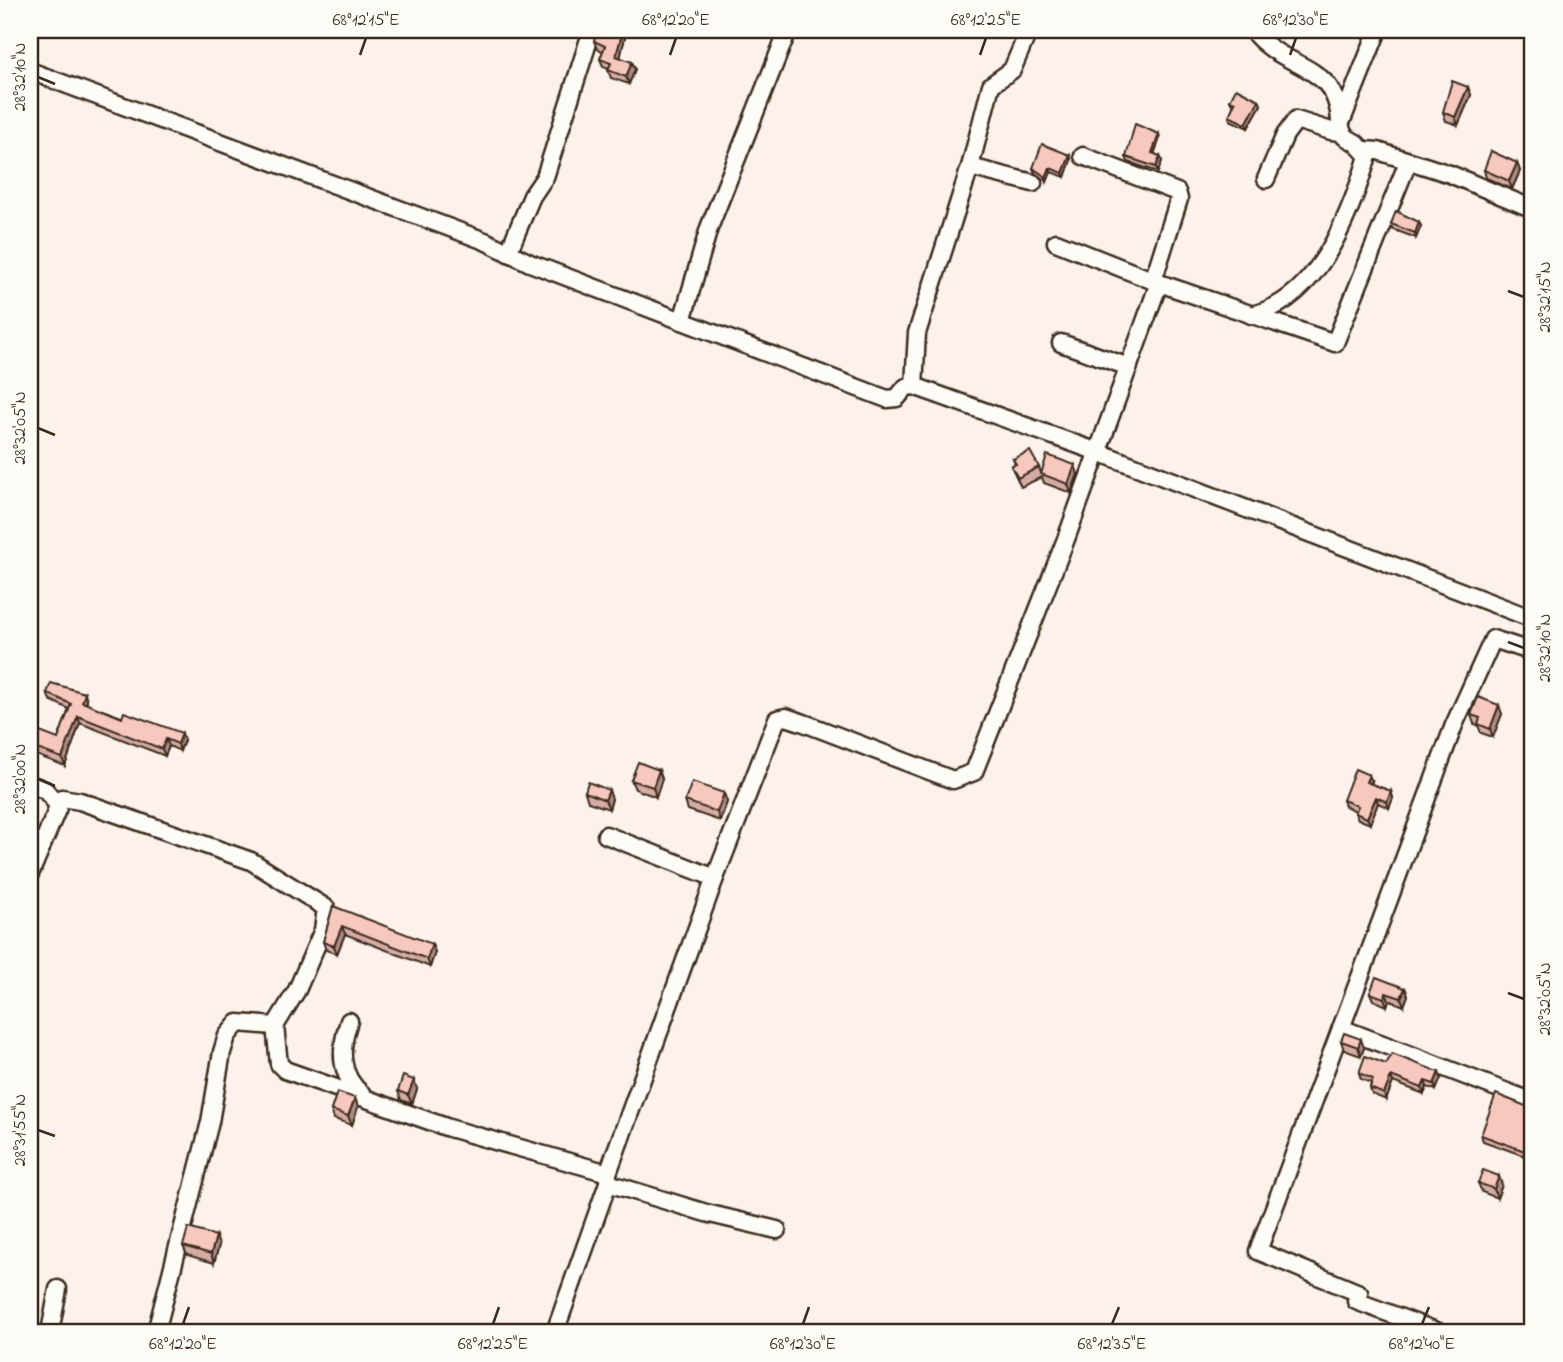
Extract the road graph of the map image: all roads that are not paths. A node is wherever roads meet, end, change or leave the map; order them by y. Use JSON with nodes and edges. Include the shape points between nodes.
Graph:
{"nodes":[{"id":1,"x":592,"y":30,"type":"edge"},
{"id":2,"x":788,"y":30,"type":"edge"},
{"id":3,"x":1029,"y":30,"type":"edge"},
{"id":4,"x":1252,"y":30,"type":"edge"},
{"id":5,"x":1378,"y":30,"type":"edge"},
{"id":6,"x":30,"y":71,"type":"edge"},
{"id":7,"x":1341,"y":128,"type":"junction"},
{"id":8,"x":1364,"y":150,"type":"junction"},
{"id":9,"x":1083,"y":156,"type":"dead end"},
{"id":10,"x":1408,"y":162,"type":"junction"},
{"id":11,"x":970,"y":167,"type":"junction"},
{"id":12,"x":1266,"y":179,"type":"dead end"},
{"id":13,"x":1033,"y":183,"type":"dead end"},
{"id":14,"x":1533,"y":209,"type":"edge"},
{"id":15,"x":1056,"y":242,"type":"dead end"},
{"id":16,"x":508,"y":253,"type":"junction"},
{"id":17,"x":1156,"y":282,"type":"junction"},
{"id":18,"x":1251,"y":315,"type":"junction"},
{"id":19,"x":681,"y":321,"type":"junction"},
{"id":20,"x":1061,"y":343,"type":"dead end"},
{"id":21,"x":1129,"y":367,"type":"junction"},
{"id":22,"x":905,"y":390,"type":"junction"},
{"id":23,"x":1098,"y":453,"type":"junction"},
{"id":24,"x":1533,"y":619,"type":"edge"},
{"id":25,"x":1533,"y":652,"type":"edge"},
{"id":26,"x":30,"y":784,"type":"edge"},
{"id":27,"x":57,"y":804,"type":"junction"},
{"id":28,"x":606,"y":835,"type":"dead end"},
{"id":29,"x":30,"y":874,"type":"edge"},
{"id":30,"x":715,"y":878,"type":"junction"},
{"id":31,"x":349,"y":1021,"type":"dead end"},
{"id":32,"x":275,"y":1026,"type":"junction"},
{"id":33,"x":1341,"y":1028,"type":"junction"},
{"id":34,"x":368,"y":1098,"type":"junction"},
{"id":35,"x":1533,"y":1102,"type":"edge"},
{"id":36,"x":608,"y":1178,"type":"junction"},
{"id":37,"x":777,"y":1230,"type":"dead end"},
{"id":38,"x":58,"y":1289,"type":"dead end"},
{"id":39,"x":1402,"y":1326,"type":"edge"},
{"id":40,"x":50,"y":1332,"type":"edge"},
{"id":41,"x":156,"y":1332,"type":"edge"},
{"id":42,"x":555,"y":1332,"type":"edge"},
{"id":43,"x":1439,"y":1332,"type":"edge"}],
"edges":[{"from":1,"to":16,"type":"street","via":[[545,177]]},
{"from":2,"to":19,"type":"street","via":[[709,228]]},
{"from":3,"to":11,"type":"street","via":[[1013,70],[990,85]]},
{"from":4,"to":7,"type":"street","via":[[1269,48],[1318,73],[1340,104]]},
{"from":5,"to":7,"type":"street"},
{"from":6,"to":16,"type":"street"},
{"from":7,"to":8,"type":"street"},
{"from":7,"to":12,"type":"street","via":[[1331,131],[1296,120]]},
{"from":8,"to":10,"type":"street"},
{"from":8,"to":18,"type":"street","via":[[1367,156],[1340,233],[1318,267],[1287,299],[1269,311]]},
{"from":9,"to":17,"type":"street","via":[[1177,192],[1179,199]]},
{"from":10,"to":14,"type":"street","via":[[1450,174]]},
{"from":10,"to":18,"type":"street","via":[[1335,343]]},
{"from":11,"to":13,"type":"street"},
{"from":11,"to":22,"type":"street","via":[[917,333]]},
{"from":15,"to":17,"type":"street"},
{"from":16,"to":19,"type":"street"},
{"from":17,"to":18,"type":"street"},
{"from":17,"to":21,"type":"street"},
{"from":19,"to":22,"type":"street","via":[[887,399]]},
{"from":20,"to":21,"type":"street"},
{"from":21,"to":23,"type":"street"},
{"from":22,"to":23,"type":"street"},
{"from":23,"to":24,"type":"street"},
{"from":23,"to":30,"type":"street","via":[[974,772],[953,780],[804,723],[777,719]]},
{"from":25,"to":33,"type":"street","via":[[1493,639],[1454,725]]},
{"from":26,"to":27,"type":"street","via":[[45,790]]},
{"from":27,"to":29,"type":"street"},
{"from":27,"to":32,"type":"street","via":[[62,798],[80,800],[251,862],[326,908],[318,942]]},
{"from":28,"to":30,"type":"street"},
{"from":30,"to":36,"type":"street"},
{"from":31,"to":34,"type":"street","via":[[341,1044],[342,1064]]},
{"from":32,"to":34,"type":"street","via":[[279,1064],[285,1070]]},
{"from":32,"to":41,"type":"street","via":[[238,1023],[227,1036],[210,1122]]},
{"from":33,"to":35,"type":"street"},
{"from":33,"to":39,"type":"street","via":[[1258,1251],[1359,1293],[1356,1301]]},
{"from":34,"to":36,"type":"street"},
{"from":36,"to":37,"type":"street","via":[[706,1213]]},
{"from":36,"to":42,"type":"street"},
{"from":38,"to":40,"type":"street"},
{"from":39,"to":43,"type":"street"}]}
